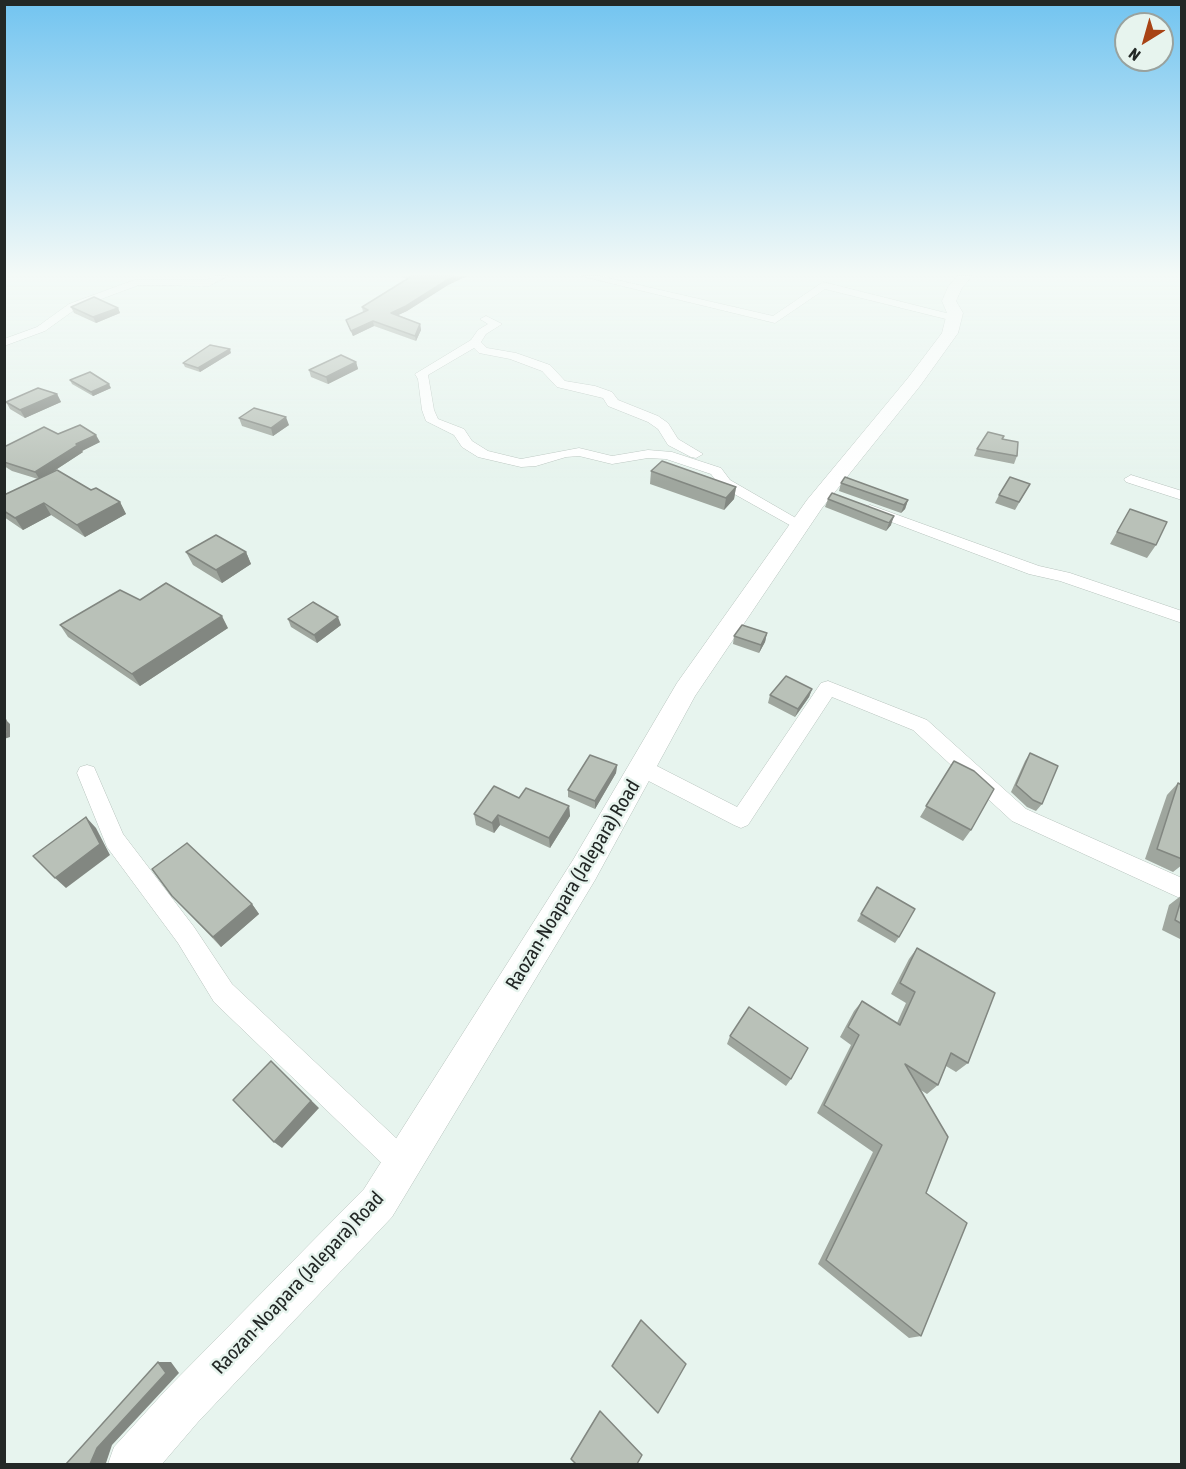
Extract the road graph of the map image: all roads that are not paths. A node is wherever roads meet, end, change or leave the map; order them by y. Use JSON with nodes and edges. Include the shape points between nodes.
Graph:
{"nodes":[{"id":1,"x":471,"y":345,"type":"edge"},
{"id":2,"x":477,"y":345,"type":"edge"},
{"id":3,"x":942,"y":345,"type":"edge"},
{"id":4,"x":716,"y":471,"type":"junction"},
{"id":5,"x":1131,"y":479,"type":"dead end"},
{"id":6,"x":1182,"y":496,"type":"edge"},
{"id":7,"x":857,"y":504,"type":"edge"},
{"id":8,"x":800,"y":525,"type":"junction"},
{"id":9,"x":1182,"y":617,"type":"edge"},
{"id":10,"x":642,"y":768,"type":"junction"},
{"id":11,"x":87,"y":773,"type":"dead end"},
{"id":12,"x":1182,"y":889,"type":"edge"},
{"id":13,"x":402,"y":1163,"type":"junction"},
{"id":14,"x":131,"y":1464,"type":"edge"}],
"edges":[{"from":1,"to":4,"type":"street","via":[[421,374],[434,422],[459,432],[466,444],[483,454],[521,464],[579,452],[612,459],[668,455]]},
{"from":2,"to":4,"type":"street","via":[[483,351],[546,368],[561,384],[595,390],[613,403],[653,419],[673,442],[711,460]]},
{"from":3,"to":8,"type":"main road","name":"Raozan-Noapara (Jalepara) Road","via":[[829,494]]},
{"from":4,"to":8,"type":"street","via":[[724,483]]},
{"from":5,"to":6,"type":"street"},
{"from":7,"to":9,"type":"street","via":[[1035,570]]},
{"from":8,"to":10,"type":"main road","name":"Raozan-Noapara (Jalepara) Road","via":[[686,690]]},
{"from":10,"to":12,"type":"street","via":[[741,819],[828,688],[921,725],[1019,815]]},
{"from":10,"to":13,"type":"main road","name":"Raozan-Noapara (Jalepara) Road","via":[[584,870]]},
{"from":11,"to":13,"type":"street","via":[[115,840],[186,935],[223,993]]},
{"from":13,"to":14,"type":"main road","name":"Raozan-Noapara (Jalepara) Road","via":[[378,1203]]}]}
